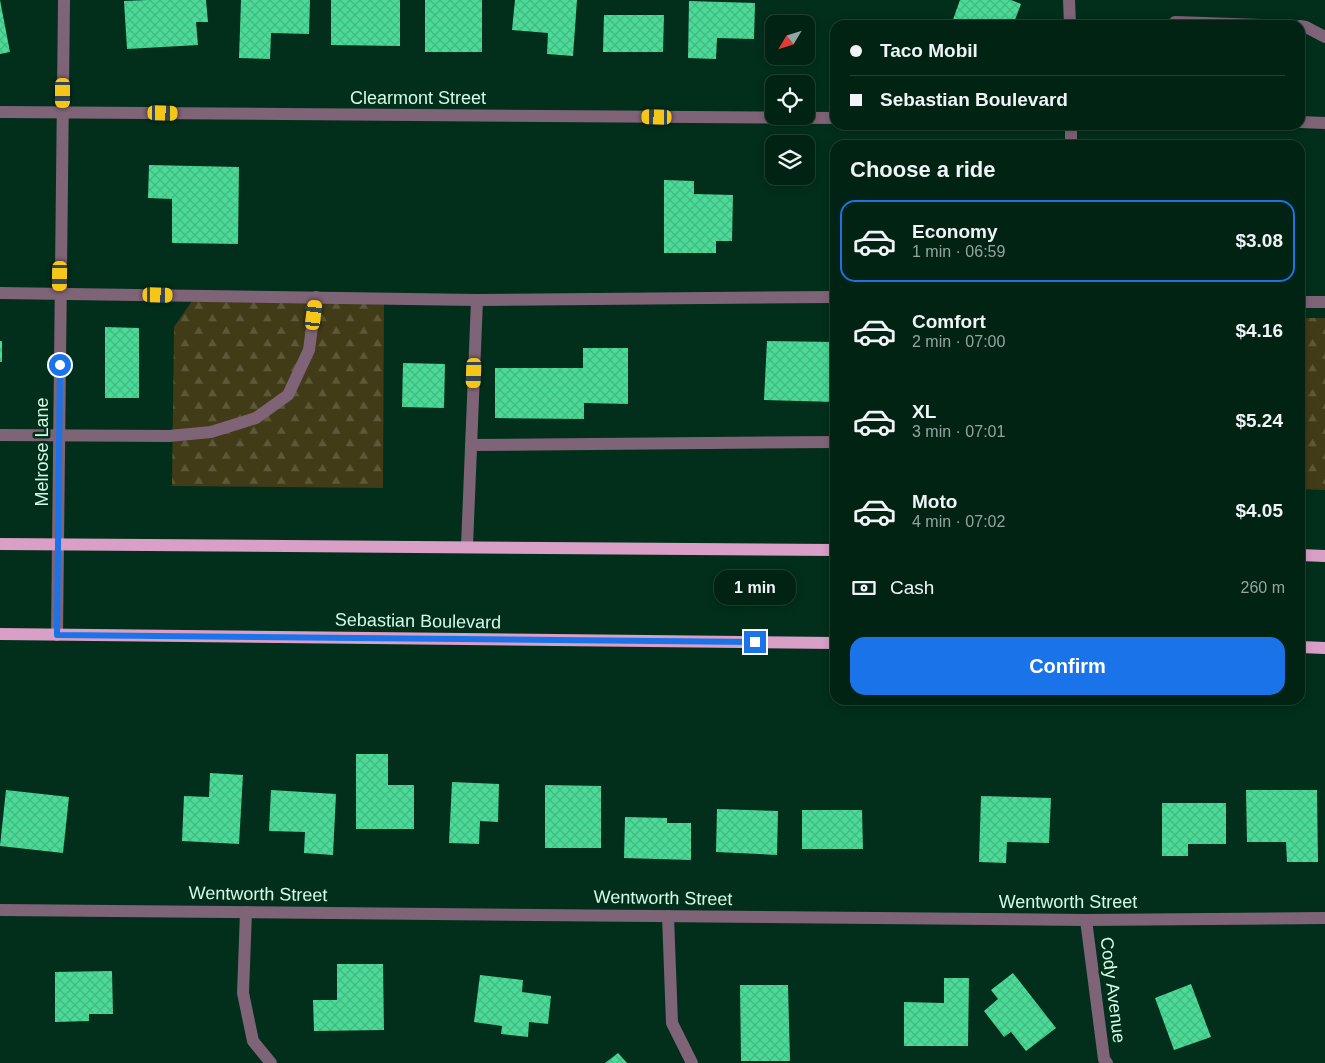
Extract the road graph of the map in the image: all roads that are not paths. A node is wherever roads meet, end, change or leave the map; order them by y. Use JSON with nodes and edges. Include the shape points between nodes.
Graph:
{"nodes":[{"id":1,"x":64,"y":0,"type":"edge"},
{"id":2,"x":1069,"y":0,"type":"edge"},
{"id":3,"x":1070,"y":20,"type":"edge"},
{"id":4,"x":1305,"y":26,"type":"edge"},
{"id":5,"x":1325,"y":37,"type":"edge"},
{"id":6,"x":0,"y":112,"type":"edge"},
{"id":7,"x":63,"y":112,"type":"junction"},
{"id":8,"x":830,"y":118,"type":"edge"},
{"id":9,"x":1305,"y":122,"type":"edge"},
{"id":10,"x":1325,"y":123,"type":"edge"},
{"id":11,"x":0,"y":293,"type":"edge"},
{"id":12,"x":59,"y":294,"type":"junction"},
{"id":13,"x":316,"y":297,"type":"junction"},
{"id":14,"x":830,"y":297,"type":"edge"},
{"id":15,"x":478,"y":300,"type":"junction"},
{"id":16,"x":1305,"y":302,"type":"edge"},
{"id":17,"x":1325,"y":302,"type":"edge"},
{"id":18,"x":0,"y":435,"type":"edge"},
{"id":19,"x":60,"y":436,"type":"junction"},
{"id":20,"x":830,"y":442,"type":"edge"},
{"id":21,"x":471,"y":445,"type":"junction"},
{"id":22,"x":0,"y":544,"type":"edge"},
{"id":23,"x":59,"y":545,"type":"junction"},
{"id":24,"x":467,"y":546,"type":"junction"},
{"id":25,"x":830,"y":550,"type":"edge"},
{"id":26,"x":1305,"y":555,"type":"edge"},
{"id":27,"x":1325,"y":556,"type":"edge"},
{"id":28,"x":0,"y":634,"type":"edge"},
{"id":29,"x":57,"y":635,"type":"junction"},
{"id":30,"x":830,"y":643,"type":"edge"},
{"id":31,"x":1305,"y":647,"type":"edge"},
{"id":32,"x":1325,"y":648,"type":"edge"},
{"id":33,"x":0,"y":910,"type":"edge"},
{"id":34,"x":246,"y":912,"type":"junction"},
{"id":35,"x":668,"y":916,"type":"junction"},
{"id":36,"x":1325,"y":918,"type":"edge"},
{"id":37,"x":1086,"y":920,"type":"junction"},
{"id":38,"x":271,"y":1063,"type":"edge"},
{"id":39,"x":692,"y":1063,"type":"edge"},
{"id":40,"x":1107,"y":1063,"type":"edge"}],
"edges":[{"from":1,"to":7,"type":"street","name":"Melrose Lane"},
{"from":2,"to":3,"type":"street"},
{"from":4,"to":5,"type":"street"},
{"from":6,"to":7,"type":"street","name":"Clearmont Street"},
{"from":7,"to":8,"type":"street","name":"Clearmont Street"},
{"from":7,"to":12,"type":"street","name":"Melrose Lane"},
{"from":9,"to":10,"type":"street"},
{"from":11,"to":12,"type":"street"},
{"from":12,"to":13,"type":"street"},
{"from":12,"to":19,"type":"street","name":"Melrose Lane"},
{"from":13,"to":15,"type":"street"},
{"from":13,"to":19,"type":"street","via":[[309,350],[288,395],[256,418],[211,432],[169,436]]},
{"from":14,"to":15,"type":"street"},
{"from":15,"to":21,"type":"street"},
{"from":16,"to":17,"type":"street"},
{"from":18,"to":19,"type":"street"},
{"from":19,"to":23,"type":"street","name":"Melrose Lane"},
{"from":20,"to":21,"type":"street"},
{"from":21,"to":24,"type":"street"},
{"from":22,"to":23,"type":"main road"},
{"from":23,"to":24,"type":"main road"},
{"from":23,"to":29,"type":"street","name":"Melrose Lane"},
{"from":24,"to":25,"type":"main road"},
{"from":26,"to":27,"type":"main road"},
{"from":28,"to":29,"type":"main road","name":"Sebastian Boulevard"},
{"from":29,"to":30,"type":"main road","name":"Sebastian Boulevard"},
{"from":31,"to":32,"type":"main road"},
{"from":33,"to":34,"type":"street","name":"Wentworth Street"},
{"from":34,"to":35,"type":"street","name":"Wentworth Street"},
{"from":34,"to":38,"type":"street","via":[[243,993],[254,1041]]},
{"from":35,"to":37,"type":"street","name":"Wentworth Street"},
{"from":35,"to":39,"type":"street","via":[[672,1024]]},
{"from":36,"to":37,"type":"street","name":"Wentworth Street"},
{"from":37,"to":40,"type":"street","name":"Cody Avenue"}]}
